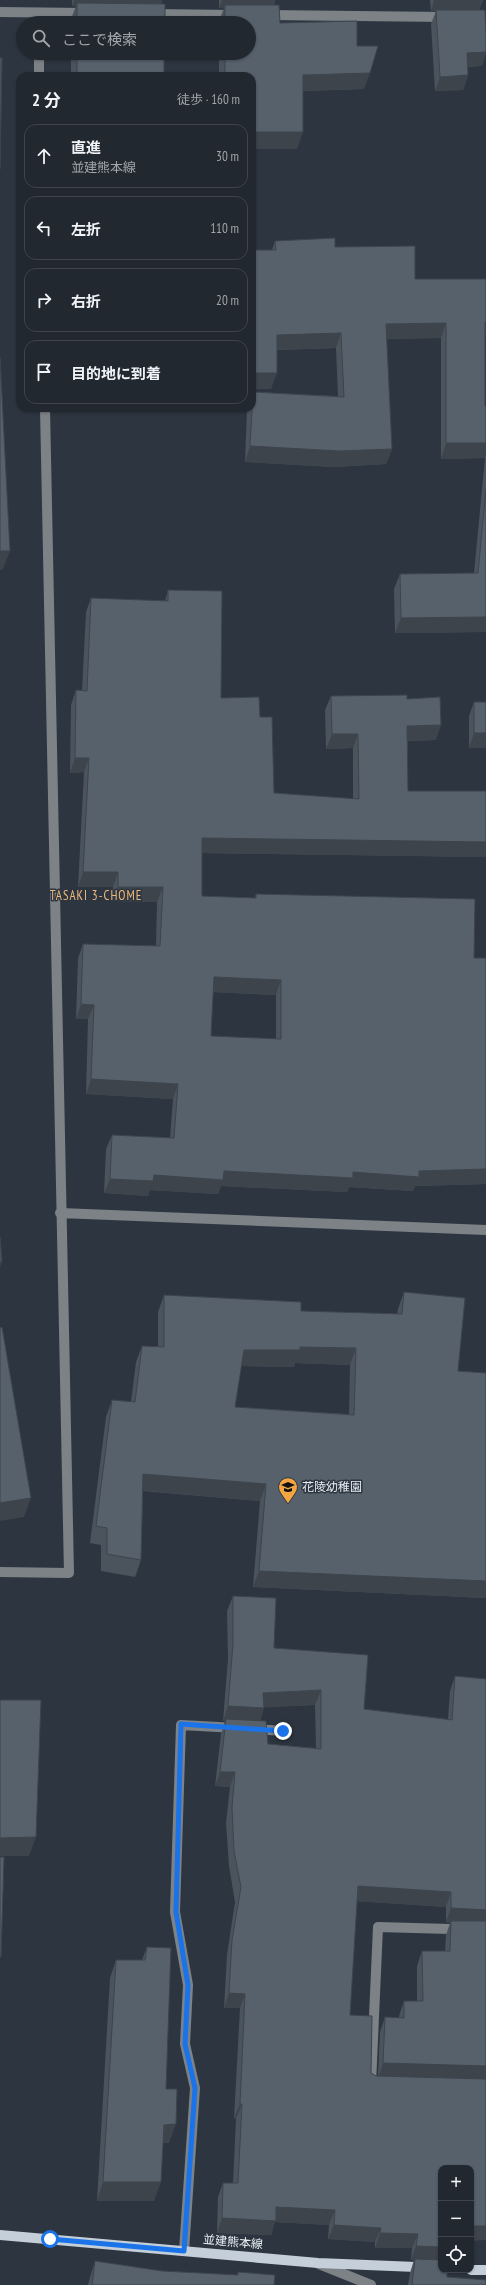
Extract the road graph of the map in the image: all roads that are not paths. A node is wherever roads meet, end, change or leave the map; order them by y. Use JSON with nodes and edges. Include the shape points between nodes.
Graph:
{"nodes":[{"id":1,"x":0,"y":12,"type":"edge"},
{"id":2,"x":93,"y":14,"type":"edge"},
{"id":3,"x":141,"y":14,"type":"edge"},
{"id":4,"x":244,"y":15,"type":"edge"},
{"id":5,"x":259,"y":15,"type":"edge"},
{"id":6,"x":25,"y":16,"type":"edge"},
{"id":7,"x":66,"y":16,"type":"edge"},
{"id":8,"x":455,"y":17,"type":"edge"},
{"id":9,"x":39,"y":60,"type":"edge"},
{"id":10,"x":39,"y":72,"type":"edge"},
{"id":11,"x":45,"y":412,"type":"edge"},
{"id":12,"x":60,"y":1213,"type":"junction"},
{"id":13,"x":486,"y":1230,"type":"edge"},
{"id":14,"x":0,"y":1572,"type":"edge"},
{"id":15,"x":283,"y":1731,"type":"dead end"},
{"id":16,"x":486,"y":1930,"type":"edge"},
{"id":17,"x":387,"y":2084,"type":"edge"},
{"id":18,"x":0,"y":2235,"type":"edge"},
{"id":19,"x":184,"y":2251,"type":"junction"},
{"id":20,"x":318,"y":2263,"type":"junction"},
{"id":21,"x":438,"y":2268,"type":"edge"},
{"id":22,"x":474,"y":2270,"type":"edge"},
{"id":23,"x":486,"y":2270,"type":"edge"},
{"id":24,"x":371,"y":2285,"type":"edge"}],
"edges":[{"from":1,"to":6,"type":"street"},
{"from":2,"to":7,"type":"street"},
{"from":3,"to":4,"type":"street"},
{"from":5,"to":8,"type":"street"},
{"from":9,"to":10,"type":"street"},
{"from":11,"to":12,"type":"street"},
{"from":12,"to":13,"type":"street"},
{"from":12,"to":14,"type":"street","via":[[69,1572]]},
{"from":15,"to":19,"type":"street","via":[[181,1724],[176,1912],[188,1985],[185,2044],[195,2088]]},
{"from":16,"to":17,"type":"street","via":[[378,1928],[372,2084]]},
{"from":18,"to":19,"type":"main road","name":"並建熊本線"},
{"from":19,"to":20,"type":"main road","name":"並建熊本線"},
{"from":20,"to":21,"type":"main road","name":"並建熊本線"},
{"from":20,"to":24,"type":"street"},
{"from":22,"to":23,"type":"main road"}]}
